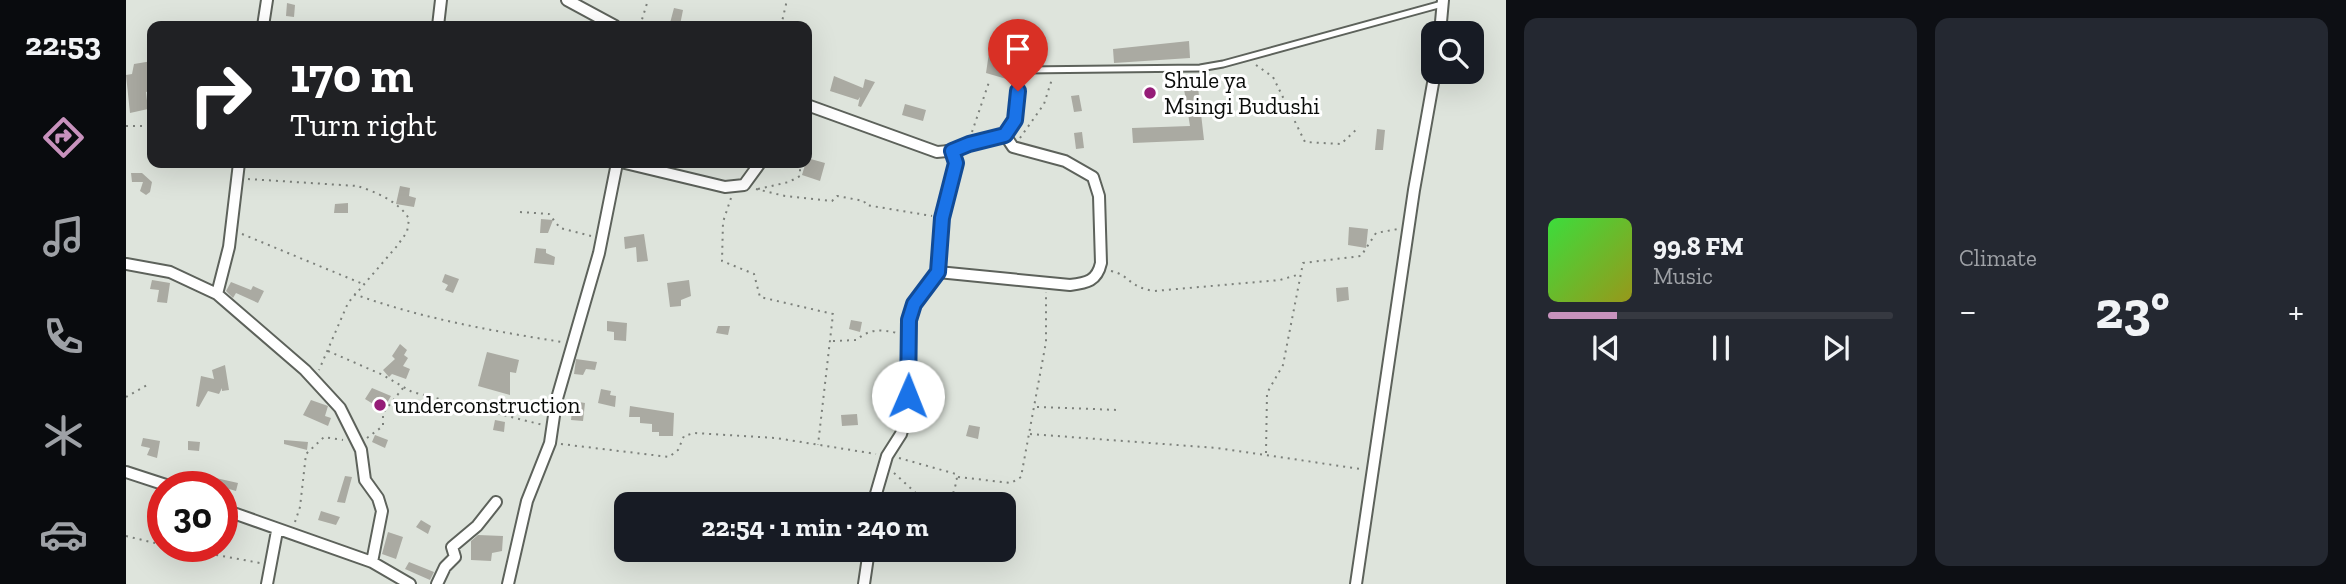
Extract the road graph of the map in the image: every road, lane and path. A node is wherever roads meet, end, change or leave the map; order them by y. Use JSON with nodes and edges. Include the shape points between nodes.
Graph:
{"nodes":[{"id":1,"x":267,"y":0,"type":"edge"},
{"id":2,"x":442,"y":0,"type":"edge"},
{"id":3,"x":567,"y":0,"type":"edge"},
{"id":4,"x":648,"y":0,"type":"edge"},
{"id":5,"x":788,"y":0,"type":"edge"},
{"id":6,"x":1443,"y":2,"type":"edge"},
{"id":7,"x":264,"y":21,"type":"edge"},
{"id":8,"x":439,"y":21,"type":"edge"},
{"id":9,"x":606,"y":21,"type":"edge"},
{"id":10,"x":642,"y":21,"type":"edge"},
{"id":11,"x":782,"y":21,"type":"edge"},
{"id":12,"x":1441,"y":21,"type":"edge"},
{"id":13,"x":1246,"y":59,"type":"junction"},
{"id":14,"x":1054,"y":71,"type":"junction"},
{"id":15,"x":990,"y":79,"type":"dead end"},
{"id":16,"x":1433,"y":84,"type":"edge"},
{"id":17,"x":812,"y":107,"type":"edge"},
{"id":18,"x":126,"y":126,"type":"edge"},
{"id":19,"x":147,"y":126,"type":"edge"},
{"id":20,"x":1359,"y":127,"type":"dead end"},
{"id":21,"x":1005,"y":135,"type":"junction"},
{"id":22,"x":969,"y":144,"type":"junction"},
{"id":23,"x":1013,"y":147,"type":"junction"},
{"id":24,"x":952,"y":151,"type":"junction"},
{"id":25,"x":238,"y":168,"type":"edge"},
{"id":26,"x":616,"y":168,"type":"edge"},
{"id":27,"x":648,"y":168,"type":"edge"},
{"id":28,"x":757,"y":168,"type":"edge"},
{"id":29,"x":800,"y":168,"type":"edge"},
{"id":30,"x":237,"y":180,"type":"junction"},
{"id":31,"x":737,"y":187,"type":"junction"},
{"id":32,"x":755,"y":189,"type":"junction"},
{"id":33,"x":520,"y":212,"type":"dead end"},
{"id":34,"x":942,"y":218,"type":"junction"},
{"id":35,"x":1408,"y":229,"type":"junction"},
{"id":36,"x":231,"y":230,"type":"junction"},
{"id":37,"x":602,"y":239,"type":"junction"},
{"id":38,"x":126,"y":264,"type":"edge"},
{"id":39,"x":1100,"y":268,"type":"junction"},
{"id":40,"x":938,"y":272,"type":"junction"},
{"id":41,"x":1299,"y":274,"type":"junction"},
{"id":42,"x":1040,"y":283,"type":"junction"},
{"id":43,"x":363,"y":284,"type":"junction"},
{"id":44,"x":354,"y":293,"type":"junction"},
{"id":45,"x":217,"y":294,"type":"junction"},
{"id":46,"x":908,"y":336,"type":"junction"},
{"id":47,"x":831,"y":340,"type":"junction"},
{"id":48,"x":573,"y":344,"type":"junction"},
{"id":49,"x":327,"y":350,"type":"junction"},
{"id":50,"x":315,"y":380,"type":"junction"},
{"id":51,"x":149,"y":384,"type":"dead end"},
{"id":52,"x":404,"y":387,"type":"junction"},
{"id":53,"x":126,"y":397,"type":"edge"},
{"id":54,"x":1036,"y":407,"type":"junction"},
{"id":55,"x":1119,"y":410,"type":"dead end"},
{"id":56,"x":553,"y":427,"type":"junction"},
{"id":57,"x":1030,"y":434,"type":"junction"},
{"id":58,"x":550,"y":443,"type":"junction"},
{"id":59,"x":357,"y":444,"type":"junction"},
{"id":60,"x":818,"y":446,"type":"junction"},
{"id":61,"x":1266,"y":454,"type":"junction"},
{"id":62,"x":886,"y":458,"type":"junction"},
{"id":63,"x":1372,"y":470,"type":"junction"},
{"id":64,"x":126,"y":472,"type":"edge"},
{"id":65,"x":957,"y":477,"type":"junction"},
{"id":66,"x":147,"y":479,"type":"edge"},
{"id":67,"x":876,"y":492,"type":"edge"},
{"id":68,"x":914,"y":492,"type":"edge"},
{"id":69,"x":953,"y":492,"type":"edge"},
{"id":70,"x":496,"y":502,"type":"dead end"},
{"id":71,"x":238,"y":515,"type":"edge"},
{"id":72,"x":277,"y":531,"type":"junction"},
{"id":73,"x":290,"y":536,"type":"junction"},
{"id":74,"x":126,"y":537,"type":"edge"},
{"id":75,"x":147,"y":541,"type":"edge"},
{"id":76,"x":238,"y":561,"type":"edge"},
{"id":77,"x":372,"y":562,"type":"junction"},
{"id":78,"x":867,"y":562,"type":"edge"},
{"id":79,"x":272,"y":564,"type":"junction"},
{"id":80,"x":267,"y":584,"type":"edge"},
{"id":81,"x":410,"y":584,"type":"edge"},
{"id":82,"x":437,"y":584,"type":"edge"},
{"id":83,"x":508,"y":584,"type":"edge"},
{"id":84,"x":864,"y":584,"type":"edge"},
{"id":85,"x":1356,"y":584,"type":"edge"}],
"edges":[{"from":1,"to":7,"type":"street"},
{"from":2,"to":8,"type":"street"},
{"from":3,"to":9,"type":"street"},
{"from":4,"to":10,"type":"path"},
{"from":5,"to":11,"type":"path"},
{"from":6,"to":12,"type":"street"},
{"from":6,"to":13,"type":"lane"},
{"from":13,"to":14,"type":"lane","via":[[1200,68]]},
{"from":13,"to":20,"type":"path","via":[[1273,77],[1304,141],[1341,144]]},
{"from":14,"to":21,"type":"lane","via":[[1021,72],[1018,111]]},
{"from":14,"to":23,"type":"path","via":[[1044,104]]},
{"from":15,"to":22,"type":"path"},
{"from":16,"to":35,"type":"street"},
{"from":17,"to":24,"type":"street","via":[[910,144]]},
{"from":18,"to":19,"type":"path"},
{"from":21,"to":22,"type":"street"},
{"from":21,"to":23,"type":"street"},
{"from":22,"to":24,"type":"street"},
{"from":23,"to":39,"type":"street","via":[[1065,161],[1093,177],[1099,196]]},
{"from":24,"to":34,"type":"street","via":[[956,163]]},
{"from":25,"to":30,"type":"street"},
{"from":26,"to":37,"type":"street"},
{"from":27,"to":31,"type":"street"},
{"from":28,"to":31,"type":"street","via":[[748,182]]},
{"from":29,"to":32,"type":"path","via":[[795,180]]},
{"from":30,"to":36,"type":"street"},
{"from":30,"to":43,"type":"path","via":[[356,186],[374,191],[405,212],[407,232]]},
{"from":31,"to":32,"type":"path"},
{"from":31,"to":47,"type":"path","via":[[723,222],[722,261],[754,274],[760,297],[833,314]]},
{"from":32,"to":34,"type":"path","via":[[785,197],[832,201],[837,196]]},
{"from":33,"to":37,"type":"path","via":[[549,214],[560,228]]},
{"from":34,"to":40,"type":"street"},
{"from":35,"to":41,"type":"path","via":[[1378,231],[1361,256],[1307,261]]},
{"from":35,"to":63,"type":"street"},
{"from":36,"to":43,"type":"path"},
{"from":36,"to":45,"type":"street"},
{"from":37,"to":48,"type":"street"},
{"from":38,"to":45,"type":"street","via":[[170,272]]},
{"from":39,"to":41,"type":"path","via":[[1121,274],[1135,287],[1154,291],[1280,280]]},
{"from":39,"to":42,"type":"street","via":[[1095,278],[1083,284]]},
{"from":40,"to":42,"type":"street"},
{"from":40,"to":46,"type":"street","via":[[914,304]]},
{"from":41,"to":61,"type":"path","via":[[1283,365],[1267,393]]},
{"from":42,"to":54,"type":"path","via":[[1049,302]]},
{"from":43,"to":44,"type":"path"},
{"from":44,"to":48,"type":"path","via":[[502,333]]},
{"from":44,"to":49,"type":"path"},
{"from":45,"to":50,"type":"street"},
{"from":46,"to":47,"type":"path","via":[[876,331],[857,340]]},
{"from":46,"to":62,"type":"street","via":[[906,417]]},
{"from":47,"to":60,"type":"path"},
{"from":48,"to":56,"type":"street"},
{"from":49,"to":50,"type":"path"},
{"from":49,"to":52,"type":"path"},
{"from":50,"to":59,"type":"street","via":[[343,413]]},
{"from":51,"to":53,"type":"path"},
{"from":52,"to":56,"type":"path"},
{"from":52,"to":59,"type":"path","via":[[383,413],[383,426]]},
{"from":54,"to":55,"type":"path"},
{"from":54,"to":57,"type":"path"},
{"from":56,"to":58,"type":"street"},
{"from":57,"to":61,"type":"path"},
{"from":57,"to":65,"type":"path","via":[[1017,481]]},
{"from":58,"to":60,"type":"path","via":[[669,457],[684,436],[694,433],[776,438]]},
{"from":58,"to":83,"type":"street","via":[[527,501]]},
{"from":59,"to":73,"type":"path","via":[[324,437],[306,454],[300,508]]},
{"from":59,"to":77,"type":"street","via":[[365,480],[382,512]]},
{"from":60,"to":62,"type":"path"},
{"from":61,"to":63,"type":"path"},
{"from":62,"to":65,"type":"path","via":[[953,472]]},
{"from":62,"to":67,"type":"street"},
{"from":62,"to":68,"type":"path","via":[[897,478]]},
{"from":63,"to":85,"type":"street"},
{"from":64,"to":66,"type":"street"},
{"from":65,"to":69,"type":"path"},
{"from":70,"to":82,"type":"street","via":[[452,547],[455,557]]},
{"from":71,"to":72,"type":"street"},
{"from":72,"to":73,"type":"street"},
{"from":72,"to":79,"type":"street"},
{"from":73,"to":77,"type":"street"},
{"from":74,"to":75,"type":"path"},
{"from":76,"to":79,"type":"path"},
{"from":77,"to":81,"type":"street"},
{"from":78,"to":84,"type":"street"},
{"from":79,"to":80,"type":"street"}]}
